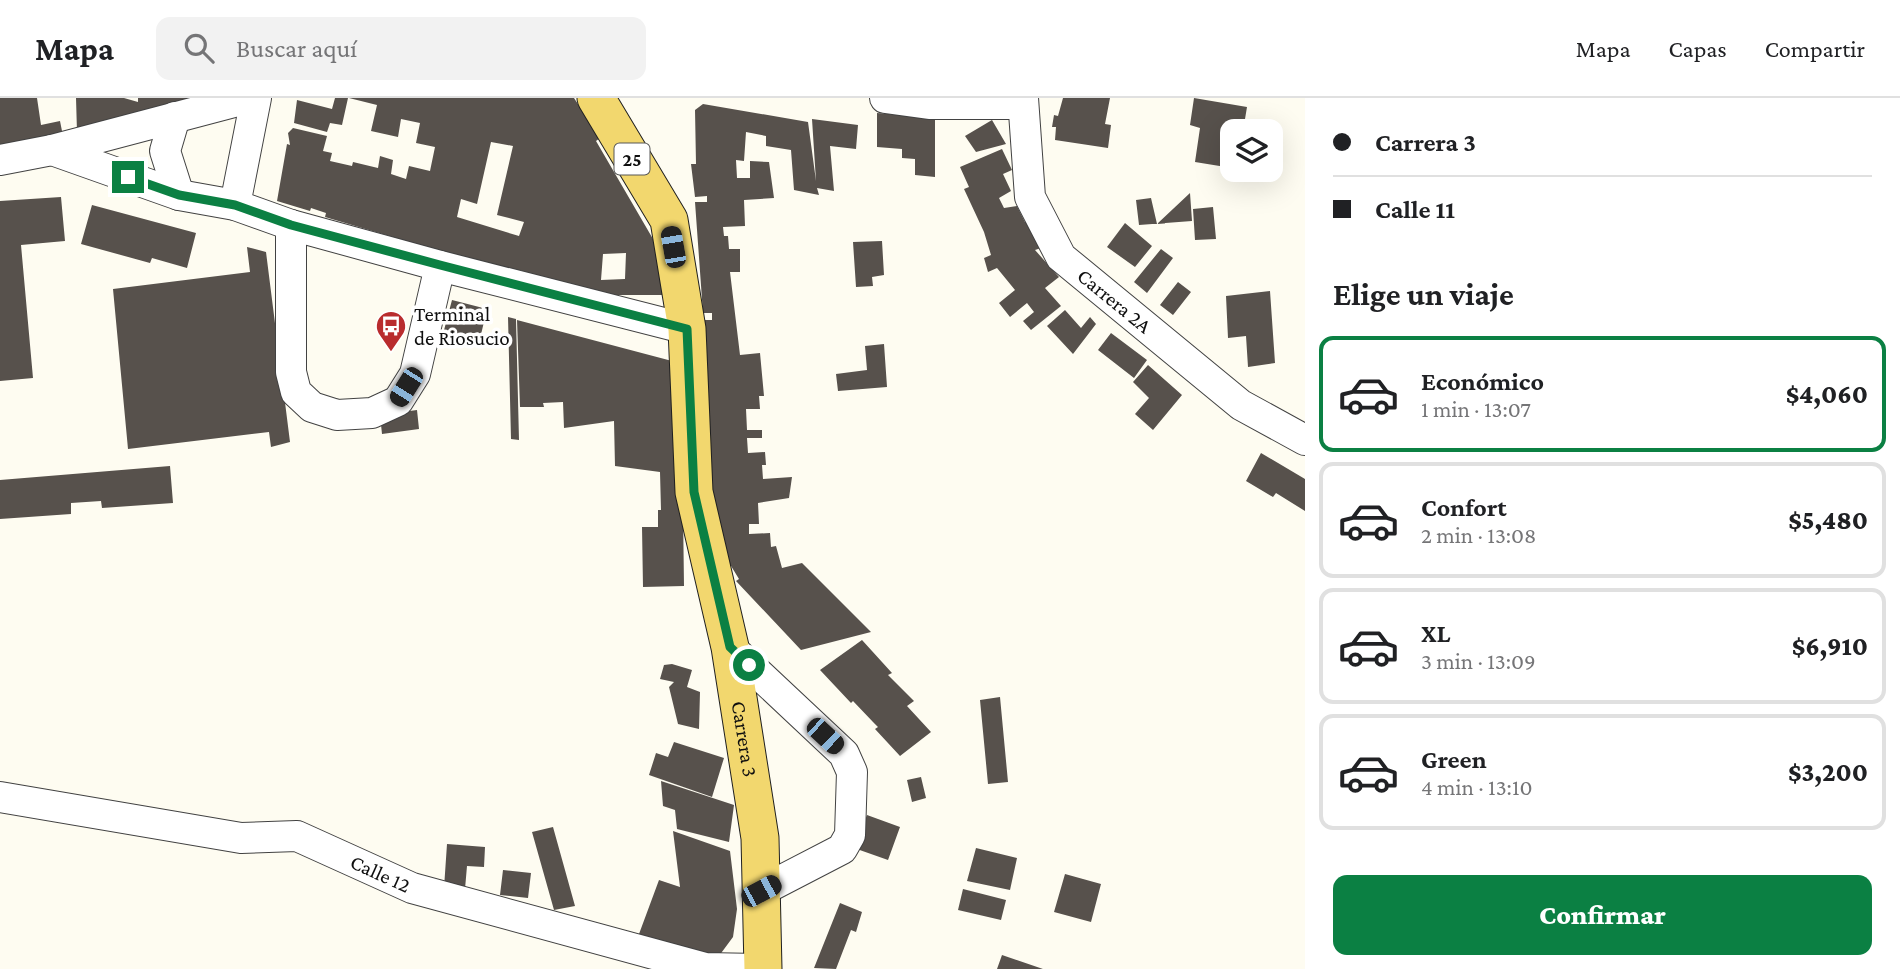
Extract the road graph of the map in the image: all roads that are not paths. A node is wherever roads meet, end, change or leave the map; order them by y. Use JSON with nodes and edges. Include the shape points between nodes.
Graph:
{"nodes":[{"id":1,"x":249,"y":98,"type":"edge"},
{"id":2,"x":256,"y":98,"type":"edge"},
{"id":3,"x":596,"y":98,"type":"edge"},
{"id":4,"x":886,"y":98,"type":"edge"},
{"id":5,"x":1023,"y":101,"type":"edge"},
{"id":6,"x":175,"y":117,"type":"junction"},
{"id":7,"x":52,"y":150,"type":"junction"},
{"id":8,"x":0,"y":160,"type":"edge"},
{"id":9,"x":179,"y":195,"type":"junction"},
{"id":10,"x":235,"y":205,"type":"junction"},
{"id":11,"x":291,"y":225,"type":"junction"},
{"id":12,"x":440,"y":265,"type":"junction"},
{"id":13,"x":687,"y":329,"type":"junction"},
{"id":14,"x":1305,"y":440,"type":"edge"},
{"id":15,"x":730,"y":647,"type":"junction"},
{"id":16,"x":0,"y":797,"type":"edge"},
{"id":17,"x":761,"y":891,"type":"junction"},
{"id":18,"x":761,"y":969,"type":"edge"}],
"edges":[{"from":1,"to":6,"type":"street"},
{"from":2,"to":10,"type":"street"},
{"from":3,"to":13,"type":"main road","name":"Carrera 3","number":"25","via":[[668,220]]},
{"from":4,"to":5,"type":"street","via":[[929,104]]},
{"from":5,"to":14,"type":"street","name":"Carrera 2A","via":[[1030,197],[1061,257],[1241,405]]},
{"from":6,"to":7,"type":"street"},
{"from":6,"to":9,"type":"street","via":[[164,151]]},
{"from":7,"to":8,"type":"street"},
{"from":7,"to":9,"type":"street"},
{"from":9,"to":10,"type":"street"},
{"from":10,"to":11,"type":"street"},
{"from":11,"to":12,"type":"street"},
{"from":11,"to":12,"type":"street","via":[[291,372],[296,392],[312,407],[337,415],[372,413],[398,401],[415,374]]},
{"from":12,"to":13,"type":"street"},
{"from":13,"to":15,"type":"main road","name":"Carrera 3","number":"25","via":[[694,492]]},
{"from":15,"to":17,"type":"main road","name":"Carrera 3","number":"25","via":[[760,838]]},
{"from":15,"to":17,"type":"street","via":[[844,754],[852,772],[850,835],[842,849]]},
{"from":16,"to":18,"type":"street","name":"Calle 12","via":[[241,838],[297,836],[412,888],[705,968]]},
{"from":17,"to":18,"type":"main road","name":"Carrera 3","number":"25"}]}
